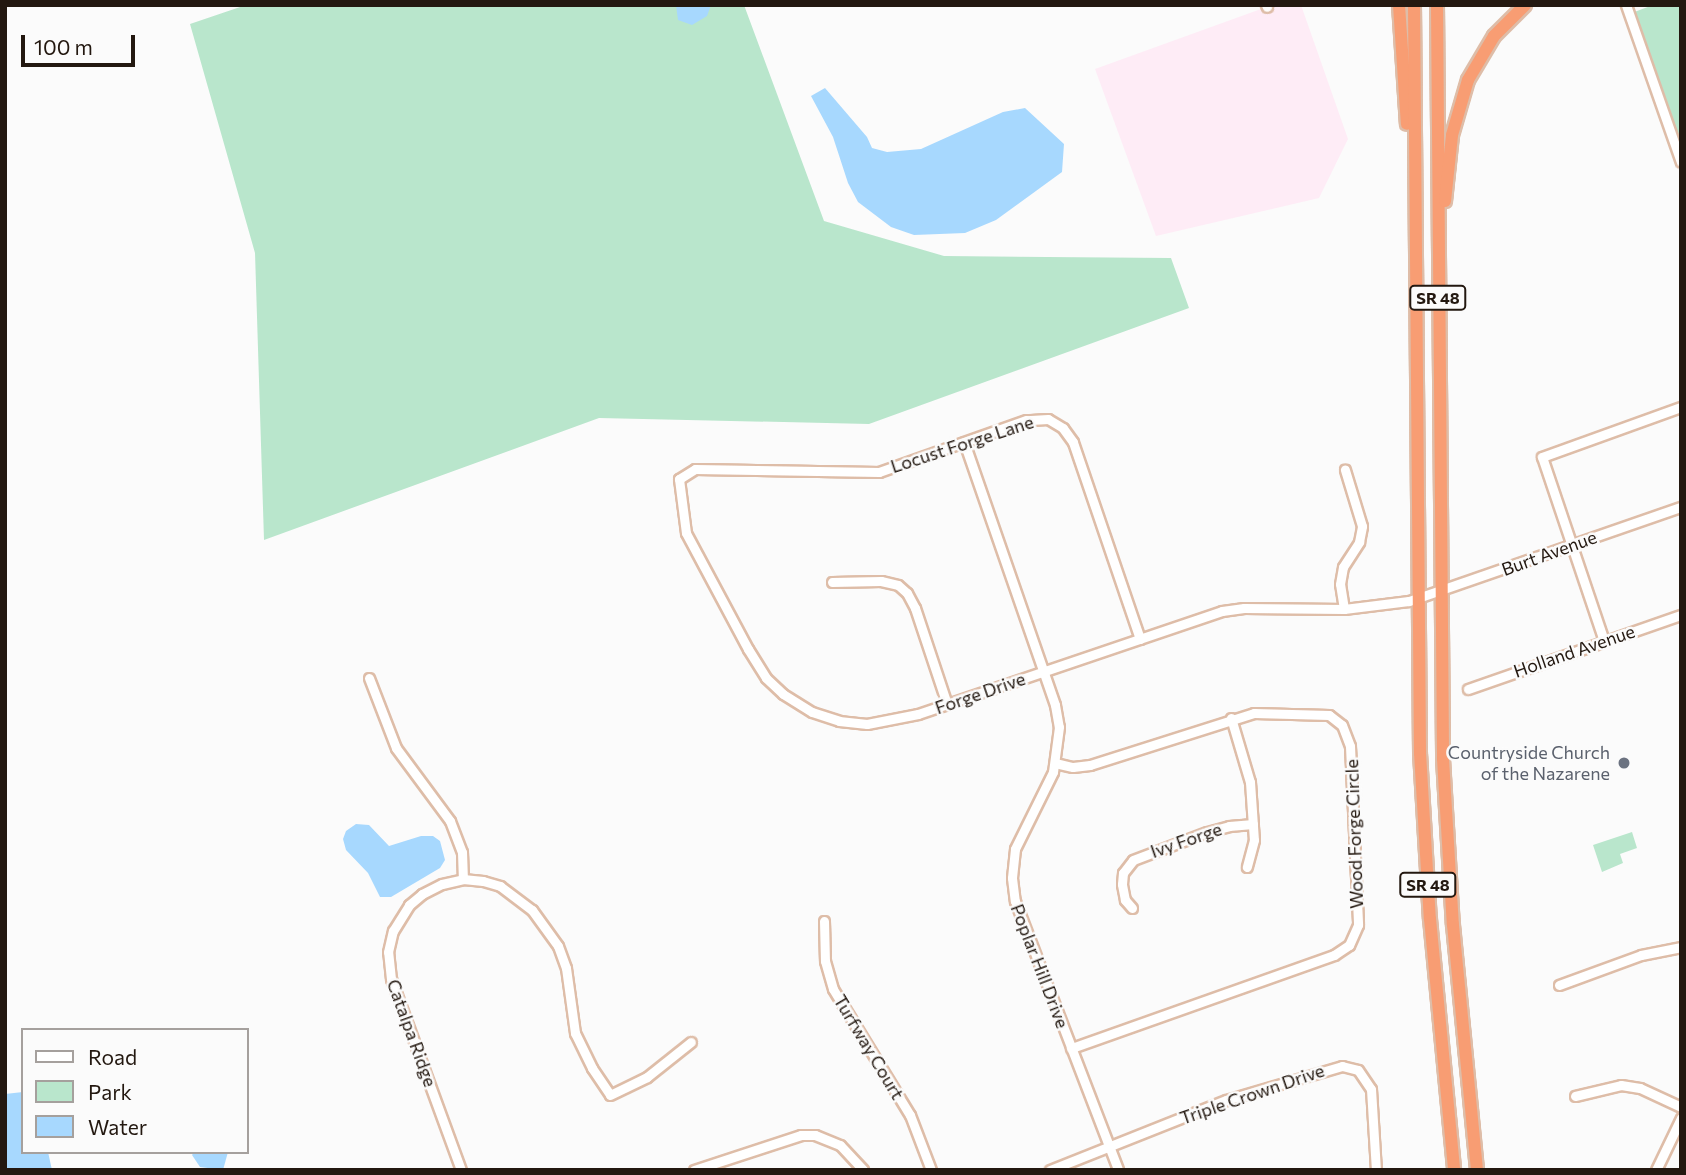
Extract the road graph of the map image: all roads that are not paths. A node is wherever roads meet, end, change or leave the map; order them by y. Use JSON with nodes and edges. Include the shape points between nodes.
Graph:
{"nodes":[{"id":1,"x":1399,"y":5,"type":"edge"},
{"id":2,"x":1414,"y":5,"type":"edge"},
{"id":3,"x":1437,"y":5,"type":"edge"},
{"id":4,"x":1525,"y":5,"type":"edge"},
{"id":5,"x":1626,"y":5,"type":"edge"},
{"id":6,"x":1681,"y":162,"type":"edge"},
{"id":7,"x":1438,"y":249,"type":"junction"},
{"id":8,"x":1415,"y":312,"type":"junction"},
{"id":9,"x":1681,"y":407,"type":"edge"},
{"id":10,"x":964,"y":442,"type":"junction"},
{"id":11,"x":1345,"y":470,"type":"dead end"},
{"id":12,"x":680,"y":480,"type":"joint"},
{"id":13,"x":1681,"y":507,"type":"edge"},
{"id":14,"x":1570,"y":545,"type":"junction"},
{"id":15,"x":832,"y":582,"type":"dead end"},
{"id":16,"x":1439,"y":591,"type":"junction"},
{"id":17,"x":1417,"y":598,"type":"junction"},
{"id":18,"x":1344,"y":610,"type":"junction"},
{"id":19,"x":1681,"y":614,"type":"edge"},
{"id":20,"x":1140,"y":639,"type":"junction"},
{"id":21,"x":1604,"y":641,"type":"junction"},
{"id":22,"x":1044,"y":671,"type":"junction"},
{"id":23,"x":369,"y":678,"type":"dead end"},
{"id":24,"x":1468,"y":689,"type":"dead end"},
{"id":25,"x":947,"y":704,"type":"junction"},
{"id":26,"x":1231,"y":718,"type":"junction"},
{"id":27,"x":1055,"y":763,"type":"junction"},
{"id":28,"x":1253,"y":824,"type":"junction"},
{"id":29,"x":1247,"y":867,"type":"dead end"},
{"id":30,"x":463,"y":879,"type":"junction"},
{"id":31,"x":1132,"y":908,"type":"dead end"},
{"id":32,"x":824,"y":921,"type":"dead end"},
{"id":33,"x":1681,"y":947,"type":"edge"},
{"id":34,"x":1559,"y":985,"type":"dead end"},
{"id":35,"x":691,"y":1042,"type":"dead end"},
{"id":36,"x":1071,"y":1048,"type":"junction"},
{"id":37,"x":1575,"y":1096,"type":"dead end"},
{"id":38,"x":1681,"y":1107,"type":"edge"},
{"id":39,"x":1681,"y":1118,"type":"edge"},
{"id":40,"x":1109,"y":1146,"type":"junction"},
{"id":41,"x":461,"y":1170,"type":"edge"},
{"id":42,"x":694,"y":1170,"type":"edge"},
{"id":43,"x":863,"y":1170,"type":"edge"},
{"id":44,"x":931,"y":1170,"type":"edge"},
{"id":45,"x":1050,"y":1170,"type":"edge"},
{"id":46,"x":1118,"y":1170,"type":"edge"},
{"id":47,"x":1376,"y":1170,"type":"edge"},
{"id":48,"x":1454,"y":1170,"type":"edge"},
{"id":49,"x":1477,"y":1170,"type":"edge"},
{"id":50,"x":1656,"y":1170,"type":"edge"}],
"edges":[{"from":1,"to":8,"type":"highway"},
{"from":2,"to":8,"type":"highway","number":"SR 48"},
{"from":3,"to":7,"type":"highway","number":"SR 48"},
{"from":4,"to":7,"type":"highway","via":[[1485,50],[1461,102],[1452,135]]},
{"from":5,"to":6,"type":"street"},
{"from":7,"to":16,"type":"highway","number":"SR 48"},
{"from":8,"to":17,"type":"highway","number":"SR 48"},
{"from":9,"to":14,"type":"street","via":[[1542,457]]},
{"from":10,"to":12,"type":"street","name":"Locust Forge Lane","via":[[879,472],[695,469]]},
{"from":10,"to":20,"type":"street","name":"Locust Forge Lane","via":[[1037,418],[1063,428],[1073,442]]},
{"from":10,"to":22,"type":"street","name":"Poplar Hill Drive"},
{"from":11,"to":18,"type":"street","via":[[1362,526],[1359,542],[1343,567]]},
{"from":12,"to":25,"type":"street","name":"Forge Drive","via":[[686,533],[756,664],[783,694],[812,712],[850,723],[896,720]]},
{"from":13,"to":14,"type":"street","name":"Burt Avenue"},
{"from":14,"to":16,"type":"street","name":"Burt Avenue"},
{"from":14,"to":21,"type":"street"},
{"from":15,"to":25,"type":"street","via":[[881,580],[907,593]]},
{"from":16,"to":17,"type":"street","name":"Burt Avenue"},
{"from":16,"to":49,"type":"highway","number":"SR 48","via":[[1448,856]]},
{"from":17,"to":18,"type":"street","name":"Forge Drive"},
{"from":17,"to":48,"type":"highway","number":"SR 48","via":[[1423,822]]},
{"from":18,"to":20,"type":"street","name":"Forge Drive","via":[[1233,609]]},
{"from":19,"to":21,"type":"street","name":"Holland Avenue"},
{"from":20,"to":22,"type":"street","name":"Forge Drive"},
{"from":21,"to":24,"type":"street","name":"Holland Avenue"},
{"from":22,"to":25,"type":"street","name":"Forge Drive"},
{"from":22,"to":27,"type":"street","name":"Poplar Hill Drive","via":[[1059,727]]},
{"from":23,"to":30,"type":"street","via":[[396,748],[450,821],[462,852]]},
{"from":26,"to":27,"type":"street","name":"Wood Forge Circle","via":[[1090,765]]},
{"from":26,"to":28,"type":"street","via":[[1247,765]]},
{"from":26,"to":36,"type":"street","name":"Wood Forge Circle","via":[[1317,712],[1334,717],[1346,730],[1355,844],[1355,936],[1334,955]]},
{"from":27,"to":36,"type":"street","name":"Poplar Hill Drive","via":[[1019,838],[1012,878],[1018,912]]},
{"from":28,"to":29,"type":"street","via":[[1253,851]]},
{"from":28,"to":31,"type":"street","name":"Ivy Forge","via":[[1228,825],[1137,857],[1122,878],[1125,900]]},
{"from":30,"to":35,"type":"street","via":[[500,886],[517,896],[543,923],[566,968],[575,1033],[610,1095],[647,1077]]},
{"from":30,"to":41,"type":"street","name":"Catalpa Ridge","via":[[442,884],[409,905],[393,931],[388,952],[391,979]]},
{"from":32,"to":44,"type":"street","name":"Turfway Court","via":[[825,961],[833,989],[910,1115]]},
{"from":33,"to":34,"type":"street"},
{"from":36,"to":40,"type":"street","name":"Poplar Hill Drive"},
{"from":37,"to":38,"type":"street","via":[[1621,1085],[1640,1088]]},
{"from":39,"to":50,"type":"street"},
{"from":40,"to":45,"type":"street","name":"Triple Crown Drive"},
{"from":40,"to":46,"type":"street","name":"Poplar Hill Drive"},
{"from":40,"to":47,"type":"street","name":"Triple Crown Drive","via":[[1226,1100],[1342,1066],[1358,1070],[1371,1089]]},
{"from":42,"to":43,"type":"street","via":[[801,1135],[828,1139],[848,1151]]}]}
